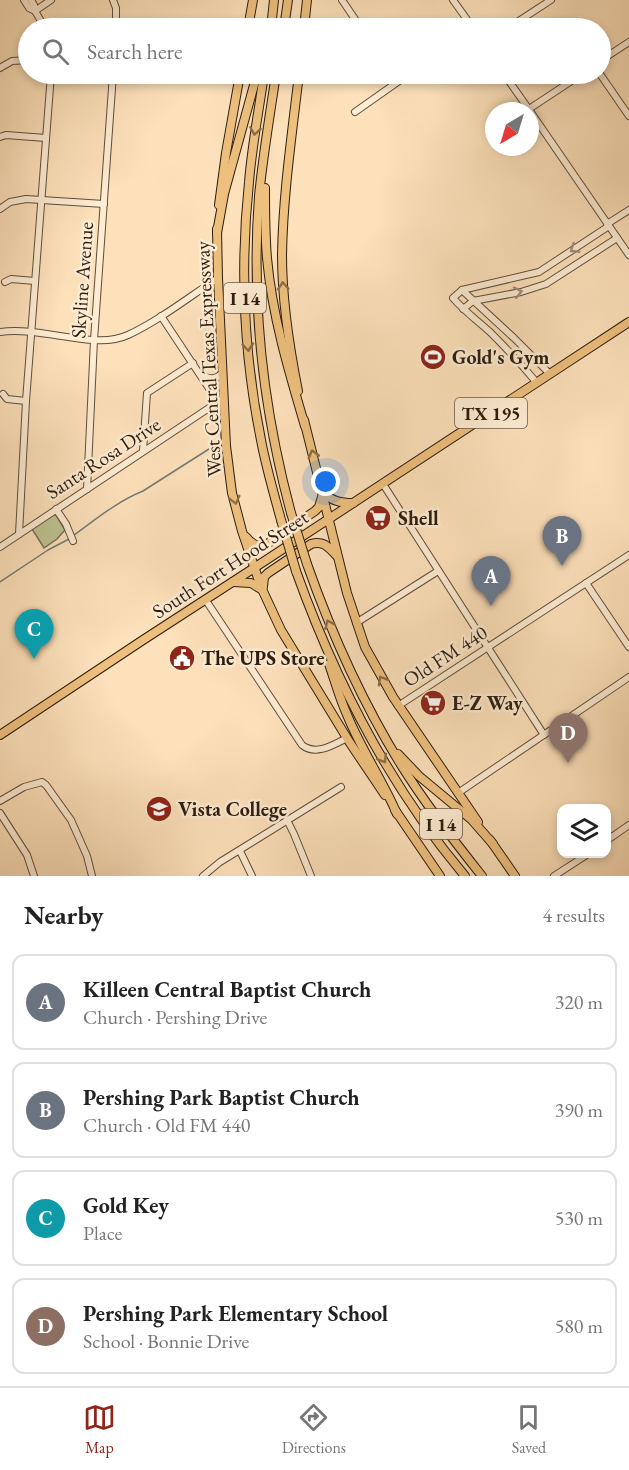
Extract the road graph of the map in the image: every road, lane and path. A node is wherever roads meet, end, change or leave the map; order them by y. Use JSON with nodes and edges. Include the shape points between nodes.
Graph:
{"nodes":[{"id":1,"x":24,"y":0,"type":"edge"},
{"id":2,"x":31,"y":0,"type":"edge"},
{"id":3,"x":51,"y":0,"type":"edge"},
{"id":4,"x":113,"y":0,"type":"edge"},
{"id":5,"x":253,"y":0,"type":"edge"},
{"id":6,"x":274,"y":0,"type":"edge"},
{"id":7,"x":288,"y":0,"type":"edge"},
{"id":8,"x":307,"y":0,"type":"edge"},
{"id":9,"x":342,"y":0,"type":"edge"},
{"id":10,"x":453,"y":0,"type":"edge"},
{"id":11,"x":551,"y":0,"type":"edge"},
{"id":12,"x":35,"y":12,"type":"junction"},
{"id":13,"x":39,"y":18,"type":"edge"},
{"id":14,"x":116,"y":18,"type":"edge"},
{"id":15,"x":250,"y":18,"type":"edge"},
{"id":16,"x":272,"y":18,"type":"edge"},
{"id":17,"x":285,"y":18,"type":"edge"},
{"id":18,"x":305,"y":18,"type":"edge"},
{"id":19,"x":354,"y":18,"type":"edge"},
{"id":20,"x":465,"y":18,"type":"edge"},
{"id":21,"x":523,"y":18,"type":"edge"},
{"id":22,"x":629,"y":42,"type":"edge"},
{"id":23,"x":611,"y":54,"type":"edge"},
{"id":24,"x":18,"y":61,"type":"edge"},
{"id":25,"x":0,"y":68,"type":"edge"},
{"id":26,"x":50,"y":84,"type":"edge"},
{"id":27,"x":112,"y":84,"type":"edge"},
{"id":28,"x":238,"y":84,"type":"edge"},
{"id":29,"x":254,"y":84,"type":"edge"},
{"id":30,"x":262,"y":84,"type":"edge"},
{"id":31,"x":275,"y":84,"type":"edge"},
{"id":32,"x":298,"y":84,"type":"edge"},
{"id":33,"x":393,"y":84,"type":"edge"},
{"id":34,"x":511,"y":84,"type":"edge"},
{"id":35,"x":568,"y":84,"type":"edge"},
{"id":36,"x":607,"y":84,"type":"edge"},
{"id":37,"x":523,"y":102,"type":"edge"},
{"id":38,"x":539,"y":104,"type":"edge"},
{"id":39,"x":354,"y":112,"type":"dead end"},
{"id":40,"x":629,"y":116,"type":"edge"},
{"id":41,"x":539,"y":125,"type":"edge"},
{"id":42,"x":0,"y":137,"type":"edge"},
{"id":43,"x":46,"y":138,"type":"junction"},
{"id":44,"x":262,"y":169,"type":"junction"},
{"id":45,"x":41,"y":200,"type":"junction"},
{"id":46,"x":104,"y":204,"type":"junction"},
{"id":47,"x":0,"y":208,"type":"edge"},
{"id":48,"x":629,"y":210,"type":"edge"},
{"id":49,"x":608,"y":225,"type":"junction"},
{"id":50,"x":217,"y":233,"type":"junction"},
{"id":51,"x":617,"y":238,"type":"junction"},
{"id":52,"x":629,"y":255,"type":"edge"},
{"id":53,"x":218,"y":278,"type":"junction"},
{"id":54,"x":35,"y":281,"type":"junction"},
{"id":55,"x":5,"y":282,"type":"dead end"},
{"id":56,"x":462,"y":290,"type":"junction"},
{"id":57,"x":473,"y":301,"type":"junction"},
{"id":58,"x":463,"y":309,"type":"junction"},
{"id":59,"x":161,"y":316,"type":"junction"},
{"id":60,"x":629,"y":322,"type":"edge"},
{"id":61,"x":0,"y":332,"type":"edge"},
{"id":62,"x":31,"y":333,"type":"junction"},
{"id":63,"x":94,"y":340,"type":"junction"},
{"id":64,"x":193,"y":363,"type":"junction"},
{"id":65,"x":222,"y":372,"type":"junction"},
{"id":66,"x":550,"y":374,"type":"junction"},
{"id":67,"x":200,"y":375,"type":"junction"},
{"id":68,"x":537,"y":382,"type":"junction"},
{"id":69,"x":3,"y":394,"type":"dead end"},
{"id":70,"x":221,"y":400,"type":"junction"},
{"id":71,"x":26,"y":401,"type":"junction"},
{"id":72,"x":207,"y":409,"type":"junction"},
{"id":73,"x":225,"y":415,"type":"junction"},
{"id":74,"x":305,"y":426,"type":"junction"},
{"id":75,"x":143,"y":452,"type":"junction"},
{"id":76,"x":382,"y":484,"type":"junction"},
{"id":77,"x":87,"y":489,"type":"junction"},
{"id":78,"x":323,"y":492,"type":"junction"},
{"id":79,"x":353,"y":503,"type":"junction"},
{"id":80,"x":56,"y":509,"type":"junction"},
{"id":81,"x":329,"y":519,"type":"junction"},
{"id":82,"x":242,"y":531,"type":"junction"},
{"id":83,"x":19,"y":534,"type":"junction"},
{"id":84,"x":73,"y":541,"type":"dead end"},
{"id":85,"x":0,"y":547,"type":"edge"},
{"id":86,"x":629,"y":555,"type":"edge"},
{"id":87,"x":338,"y":558,"type":"junction"},
{"id":88,"x":254,"y":568,"type":"junction"},
{"id":89,"x":438,"y":572,"type":"junction"},
{"id":90,"x":233,"y":582,"type":"junction"},
{"id":91,"x":586,"y":583,"type":"junction"},
{"id":92,"x":262,"y":590,"type":"junction"},
{"id":93,"x":205,"y":600,"type":"junction"},
{"id":94,"x":311,"y":612,"type":"junction"},
{"id":95,"x":356,"y":623,"type":"junction"},
{"id":96,"x":629,"y":647,"type":"edge"},
{"id":97,"x":488,"y":648,"type":"junction"},
{"id":98,"x":629,"y":677,"type":"edge"},
{"id":99,"x":398,"y":706,"type":"junction"},
{"id":100,"x":0,"y":735,"type":"edge"},
{"id":101,"x":544,"y":735,"type":"junction"},
{"id":102,"x":347,"y":738,"type":"junction"},
{"id":103,"x":388,"y":743,"type":"junction"},
{"id":104,"x":341,"y":787,"type":"dead end"},
{"id":105,"x":458,"y":793,"type":"junction"},
{"id":106,"x":0,"y":801,"type":"edge"},
{"id":107,"x":0,"y":813,"type":"edge"},
{"id":108,"x":398,"y":814,"type":"junction"},
{"id":109,"x":287,"y":820,"type":"junction"},
{"id":110,"x":629,"y":825,"type":"edge"},
{"id":111,"x":611,"y":838,"type":"edge"},
{"id":112,"x":494,"y":844,"type":"junction"},
{"id":113,"x":240,"y":851,"type":"junction"},
{"id":114,"x":582,"y":858,"type":"edge"},
{"id":115,"x":34,"y":876,"type":"edge"},
{"id":116,"x":92,"y":876,"type":"edge"},
{"id":117,"x":203,"y":876,"type":"edge"},
{"id":118,"x":252,"y":876,"type":"edge"},
{"id":119,"x":311,"y":876,"type":"edge"},
{"id":120,"x":440,"y":876,"type":"edge"},
{"id":121,"x":465,"y":876,"type":"edge"},
{"id":122,"x":482,"y":876,"type":"edge"},
{"id":123,"x":515,"y":876,"type":"edge"},
{"id":124,"x":554,"y":876,"type":"edge"}],
"edges":[{"from":1,"to":12,"type":"street"},
{"from":2,"to":12,"type":"street"},
{"from":3,"to":12,"type":"street"},
{"from":4,"to":14,"type":"street"},
{"from":5,"to":15,"type":"main road"},
{"from":6,"to":16,"type":"highway"},
{"from":7,"to":17,"type":"highway"},
{"from":8,"to":18,"type":"main road"},
{"from":9,"to":19,"type":"street"},
{"from":10,"to":20,"type":"street"},
{"from":11,"to":21,"type":"street"},
{"from":12,"to":13,"type":"street"},
{"from":22,"to":23,"type":"street"},
{"from":24,"to":25,"type":"street"},
{"from":26,"to":43,"type":"street"},
{"from":27,"to":46,"type":"street","name":"Skyline Avenue"},
{"from":28,"to":50,"type":"main road","name":"West Central Texas Expressway"},
{"from":29,"to":50,"type":"highway"},
{"from":30,"to":94,"type":"highway","number":"I 14","one_way":true,"bridge":true,"via":[[248,193],[246,328],[261,439],[281,520]]},
{"from":31,"to":44,"type":"highway","number":"I 14"},
{"from":74,"to":32,"type":"main road","one_way":true,"via":[[289,341],[282,256]]},
{"from":33,"to":39,"type":"street"},
{"from":34,"to":37,"type":"street"},
{"from":35,"to":38,"type":"street"},
{"from":36,"to":40,"type":"street"},
{"from":41,"to":49,"type":"street"},
{"from":42,"to":43,"type":"street"},
{"from":43,"to":45,"type":"street"},
{"from":44,"to":74,"type":"highway","via":[[273,298]]},
{"from":103,"to":44,"type":"highway","number":"I 14","one_way":true,"bridge":true,"via":[[332,630],[291,513],[273,441],[260,346],[256,270]]},
{"from":45,"to":46,"type":"street"},
{"from":45,"to":47,"type":"street","via":[[9,202]]},
{"from":45,"to":54,"type":"street"},
{"from":46,"to":63,"type":"street","name":"Skyline Avenue"},
{"from":48,"to":49,"type":"street"},
{"from":49,"to":51,"type":"street"},
{"from":49,"to":56,"type":"street","one_way":true,"via":[[539,272]]},
{"from":50,"to":53,"type":"main road","name":"West Central Texas Expressway"},
{"from":51,"to":52,"type":"street"},
{"from":57,"to":51,"type":"street","one_way":true,"via":[[546,284]]},
{"from":53,"to":59,"type":"street"},
{"from":53,"to":65,"type":"main road","name":"West Central Texas Expressway"},
{"from":54,"to":55,"type":"street"},
{"from":54,"to":62,"type":"street"},
{"from":56,"to":57,"type":"street"},
{"from":56,"to":58,"type":"street","via":[[453,298]]},
{"from":57,"to":58,"type":"street"},
{"from":57,"to":66,"type":"street"},
{"from":58,"to":68,"type":"street","via":[[513,354]]},
{"from":59,"to":63,"type":"street","via":[[127,335]]},
{"from":59,"to":64,"type":"street"},
{"from":60,"to":66,"type":"highway","name":"South Fort Hood Street","number":"TX 195"},
{"from":61,"to":62,"type":"street"},
{"from":62,"to":63,"type":"street"},
{"from":62,"to":71,"type":"street"},
{"from":63,"to":77,"type":"street","name":"Skyline Avenue"},
{"from":64,"to":67,"type":"street"},
{"from":64,"to":75,"type":"street","via":[[147,393]]},
{"from":65,"to":67,"type":"street","via":[[214,378]]},
{"from":65,"to":70,"type":"main road","name":"West Central Texas Expressway"},
{"from":66,"to":68,"type":"highway","name":"South Fort Hood Street","number":"TX 195"},
{"from":67,"to":70,"type":"street"},
{"from":68,"to":76,"type":"highway","name":"South Fort Hood Street","number":"TX 195"},
{"from":69,"to":71,"type":"street","via":[[7,399]]},
{"from":70,"to":72,"type":"street","name":"Santa Rosa Drive"},
{"from":70,"to":73,"type":"main road","name":"West Central Texas Expressway"},
{"from":71,"to":83,"type":"street"},
{"from":72,"to":73,"type":"street"},
{"from":72,"to":75,"type":"street","name":"Santa Rosa Drive"},
{"from":73,"to":82,"type":"main road","name":"West Central Texas Expressway","one_way":true,"via":[[232,493]]},
{"from":78,"to":74,"type":"main road","one_way":true},
{"from":75,"to":77,"type":"street","name":"Santa Rosa Drive"},
{"from":76,"to":79,"type":"highway","name":"South Fort Hood Street","number":"TX 195"},
{"from":76,"to":89,"type":"street"},
{"from":77,"to":80,"type":"street","name":"Santa Rosa Drive"},
{"from":78,"to":79,"type":"main road","via":[[340,503]]},
{"from":78,"to":81,"type":"main road"},
{"from":78,"to":82,"type":"main road","via":[[315,511],[267,544],[255,545]]},
{"from":79,"to":81,"type":"highway","name":"South Fort Hood Street","number":"TX 195"},
{"from":80,"to":83,"type":"street","name":"Santa Rosa Drive"},
{"from":80,"to":84,"type":"street"},
{"from":81,"to":87,"type":"main road"},
{"from":81,"to":88,"type":"highway","name":"South Fort Hood Street","number":"TX 195"},
{"from":82,"to":88,"type":"main road","name":"West Central Texas Expressway"},
{"from":83,"to":85,"type":"street","name":"Santa Rosa Drive"},
{"from":86,"to":91,"type":"street","name":"Old FM 440"},
{"from":87,"to":92,"type":"main road","via":[[323,543],[311,544],[268,573]]},
{"from":87,"to":95,"type":"main road"},
{"from":88,"to":90,"type":"main road","name":"South Fort Hood Street","number":"TX 195"},
{"from":88,"to":92,"type":"main road","name":"West Central Texas Expressway"},
{"from":89,"to":95,"type":"street"},
{"from":89,"to":97,"type":"street"},
{"from":90,"to":92,"type":"main road","via":[[251,583]]},
{"from":90,"to":93,"type":"main road","name":"South Fort Hood Street","number":"TX 195"},
{"from":91,"to":96,"type":"street"},
{"from":91,"to":97,"type":"street","name":"Old FM 440"},
{"from":92,"to":102,"type":"main road","name":"West Central Texas Expressway","via":[[281,630]]},
{"from":93,"to":100,"type":"main road","name":"South Fort Hood Street","number":"TX 195"},
{"from":93,"to":102,"type":"street","via":[[302,745],[320,750]]},
{"from":94,"to":108,"type":"highway","via":[[347,717]]},
{"from":94,"to":121,"type":"highway","number":"I 14","one_way":true,"via":[[375,746],[429,831]]},
{"from":99,"to":95,"type":"main road","one_way":true,"via":[[372,662]]},
{"from":97,"to":99,"type":"street","name":"Old FM 440"},
{"from":97,"to":101,"type":"street"},
{"from":98,"to":101,"type":"street"},
{"from":99,"to":105,"type":"main road"},
{"from":101,"to":105,"type":"street"},
{"from":102,"to":108,"type":"main road","name":"West Central Texas Expressway"},
{"from":103,"to":112,"type":"highway"},
{"from":103,"to":122,"type":"highway","number":"I 14","via":[[441,824]]},
{"from":104,"to":109,"type":"street"},
{"from":105,"to":112,"type":"main road"},
{"from":106,"to":116,"type":"street","via":[[24,786],[42,782],[46,785],[71,820]]},
{"from":107,"to":115,"type":"street","via":[[27,855]]},
{"from":108,"to":120,"type":"main road","name":"West Central Texas Expressway"},
{"from":109,"to":113,"type":"street"},
{"from":109,"to":119,"type":"street"},
{"from":110,"to":111,"type":"street"},
{"from":112,"to":123,"type":"main road"},
{"from":113,"to":117,"type":"street"},
{"from":113,"to":118,"type":"street"},
{"from":114,"to":124,"type":"street"}]}
